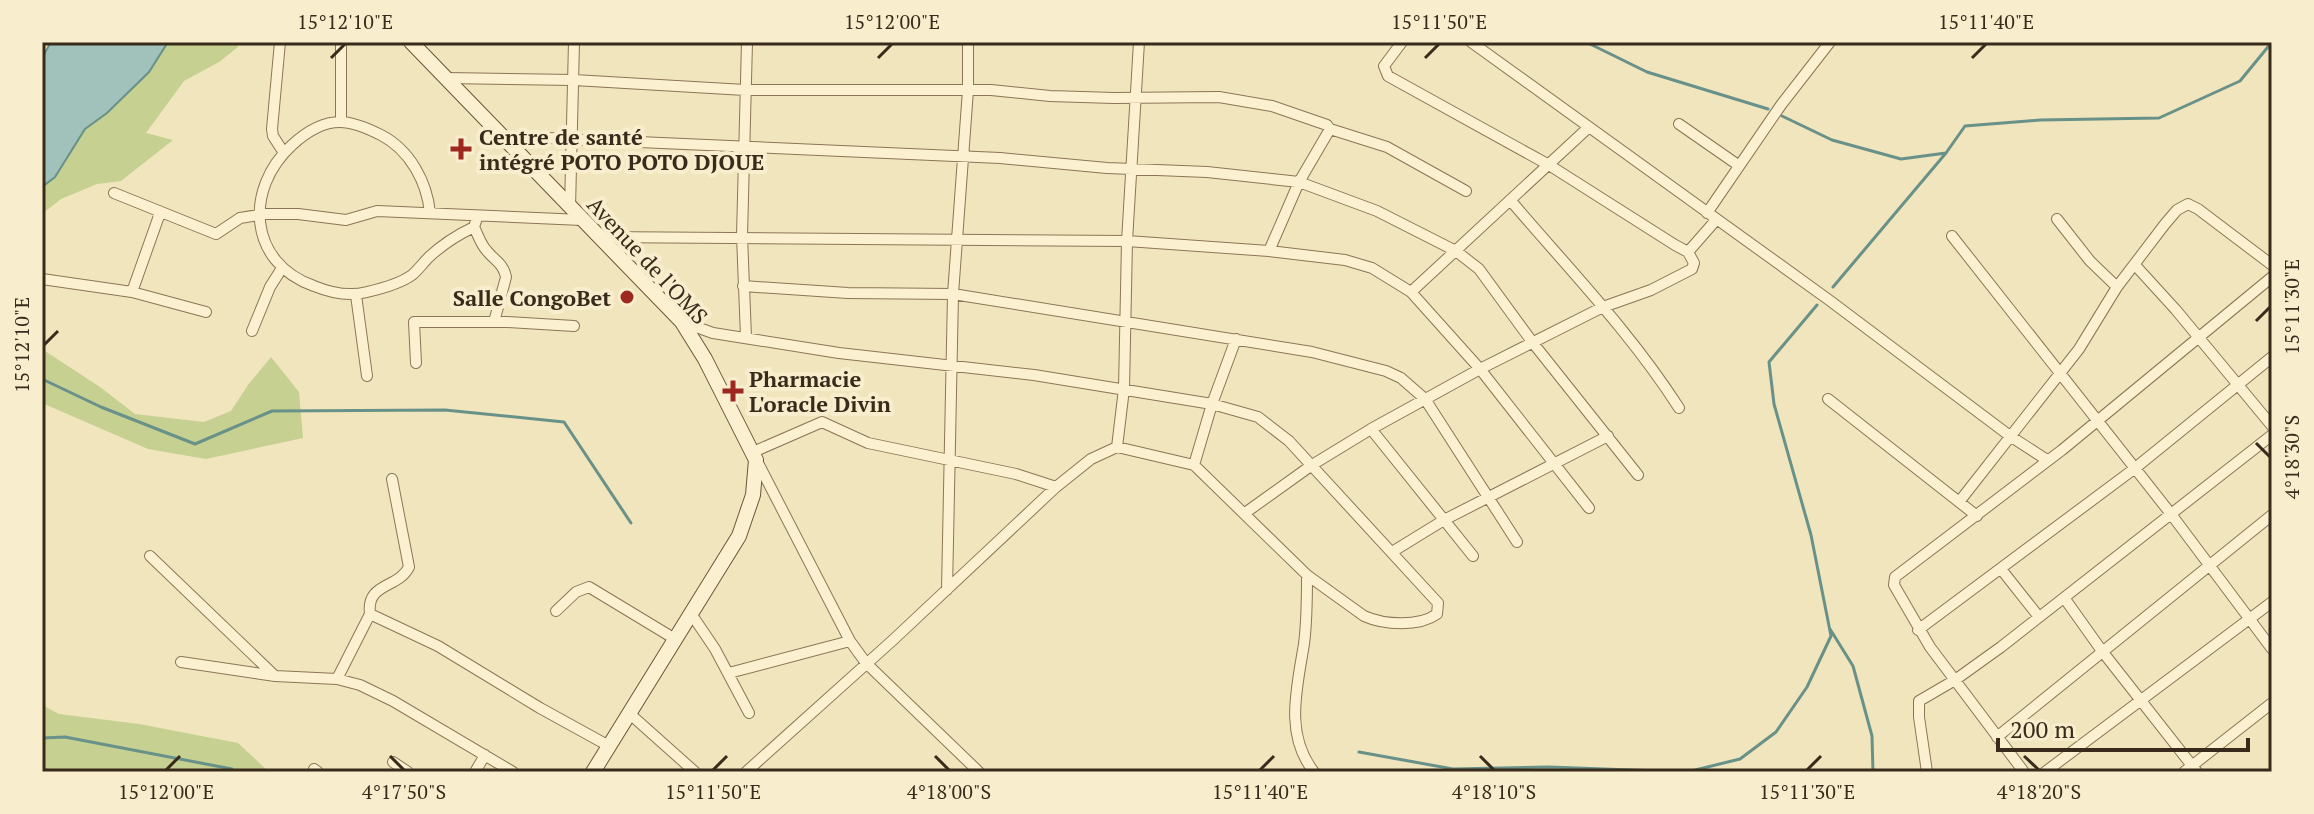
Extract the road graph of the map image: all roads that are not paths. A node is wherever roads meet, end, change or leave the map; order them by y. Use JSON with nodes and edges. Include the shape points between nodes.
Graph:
{"nodes":[{"id":1,"x":280,"y":42,"type":"edge"},
{"id":2,"x":341,"y":42,"type":"edge"},
{"id":3,"x":411,"y":42,"type":"edge"},
{"id":4,"x":574,"y":42,"type":"edge"},
{"id":5,"x":747,"y":42,"type":"edge"},
{"id":6,"x":968,"y":42,"type":"edge"},
{"id":7,"x":1139,"y":42,"type":"edge"},
{"id":8,"x":1402,"y":42,"type":"edge"},
{"id":9,"x":1471,"y":42,"type":"edge"},
{"id":10,"x":1830,"y":42,"type":"edge"},
{"id":11,"x":445,"y":78,"type":"junction"},
{"id":12,"x":574,"y":80,"type":"junction"},
{"id":13,"x":745,"y":90,"type":"junction"},
{"id":14,"x":968,"y":90,"type":"junction"},
{"id":15,"x":1137,"y":98,"type":"junction"},
{"id":16,"x":341,"y":122,"type":"junction"},
{"id":17,"x":1679,"y":124,"type":"dead end"},
{"id":18,"x":1589,"y":127,"type":"junction"},
{"id":19,"x":1330,"y":129,"type":"junction"},
{"id":20,"x":501,"y":136,"type":"junction"},
{"id":21,"x":573,"y":140,"type":"junction"},
{"id":22,"x":744,"y":145,"type":"junction"},
{"id":23,"x":284,"y":153,"type":"junction"},
{"id":24,"x":963,"y":157,"type":"junction"},
{"id":25,"x":1549,"y":165,"type":"junction"},
{"id":26,"x":1738,"y":165,"type":"junction"},
{"id":27,"x":1131,"y":167,"type":"junction"},
{"id":28,"x":1299,"y":182,"type":"junction"},
{"id":29,"x":1466,"y":191,"type":"dead end"},
{"id":30,"x":114,"y":193,"type":"dead end"},
{"id":31,"x":1511,"y":201,"type":"junction"},
{"id":32,"x":570,"y":208,"type":"junction"},
{"id":33,"x":160,"y":213,"type":"junction"},
{"id":34,"x":430,"y":213,"type":"junction"},
{"id":35,"x":258,"y":215,"type":"junction"},
{"id":36,"x":479,"y":215,"type":"junction"},
{"id":37,"x":1711,"y":216,"type":"junction"},
{"id":38,"x":2057,"y":219,"type":"dead end"},
{"id":39,"x":582,"y":220,"type":"junction"},
{"id":40,"x":474,"y":227,"type":"junction"},
{"id":41,"x":742,"y":236,"type":"junction"},
{"id":42,"x":1952,"y":236,"type":"dead end"},
{"id":43,"x":597,"y":237,"type":"junction"},
{"id":44,"x":956,"y":238,"type":"junction"},
{"id":45,"x":1127,"y":241,"type":"junction"},
{"id":46,"x":1269,"y":251,"type":"junction"},
{"id":47,"x":1456,"y":251,"type":"junction"},
{"id":48,"x":1688,"y":252,"type":"junction"},
{"id":49,"x":2135,"y":265,"type":"junction"},
{"id":50,"x":2272,"y":265,"type":"edge"},
{"id":51,"x":282,"y":268,"type":"junction"},
{"id":52,"x":2272,"y":277,"type":"edge"},
{"id":53,"x":42,"y":279,"type":"edge"},
{"id":54,"x":743,"y":286,"type":"junction"},
{"id":55,"x":2117,"y":287,"type":"junction"},
{"id":56,"x":132,"y":292,"type":"junction"},
{"id":57,"x":1411,"y":292,"type":"junction"},
{"id":58,"x":953,"y":294,"type":"junction"},
{"id":59,"x":356,"y":295,"type":"junction"},
{"id":60,"x":1603,"y":307,"type":"junction"},
{"id":61,"x":206,"y":312,"type":"dead end"},
{"id":62,"x":494,"y":322,"type":"junction"},
{"id":63,"x":682,"y":322,"type":"junction"},
{"id":64,"x":1126,"y":322,"type":"junction"},
{"id":65,"x":574,"y":326,"type":"dead end"},
{"id":66,"x":252,"y":331,"type":"dead end"},
{"id":67,"x":746,"y":337,"type":"junction"},
{"id":68,"x":2198,"y":338,"type":"junction"},
{"id":69,"x":1236,"y":339,"type":"junction"},
{"id":70,"x":1533,"y":343,"type":"junction"},
{"id":71,"x":2272,"y":357,"type":"edge"},
{"id":72,"x":416,"y":363,"type":"dead end"},
{"id":73,"x":952,"y":365,"type":"junction"},
{"id":74,"x":1480,"y":369,"type":"junction"},
{"id":75,"x":2059,"y":371,"type":"junction"},
{"id":76,"x":367,"y":376,"type":"dead end"},
{"id":77,"x":2239,"y":385,"type":"junction"},
{"id":78,"x":1124,"y":389,"type":"junction"},
{"id":79,"x":1425,"y":399,"type":"junction"},
{"id":80,"x":1828,"y":399,"type":"dead end"},
{"id":81,"x":1212,"y":404,"type":"junction"},
{"id":82,"x":1679,"y":408,"type":"dead end"},
{"id":83,"x":2097,"y":420,"type":"junction"},
{"id":84,"x":2272,"y":426,"type":"edge"},
{"id":85,"x":1371,"y":429,"type":"junction"},
{"id":86,"x":2272,"y":435,"type":"edge"},
{"id":87,"x":1608,"y":436,"type":"junction"},
{"id":88,"x":2010,"y":436,"type":"junction"},
{"id":89,"x":1117,"y":447,"type":"junction"},
{"id":90,"x":754,"y":456,"type":"junction"},
{"id":91,"x":951,"y":460,"type":"junction"},
{"id":92,"x":2047,"y":460,"type":"junction"},
{"id":93,"x":1556,"y":463,"type":"junction"},
{"id":94,"x":1194,"y":465,"type":"junction"},
{"id":95,"x":1312,"y":465,"type":"junction"},
{"id":96,"x":2134,"y":469,"type":"junction"},
{"id":97,"x":1638,"y":475,"type":"dead end"},
{"id":98,"x":392,"y":479,"type":"dead end"},
{"id":99,"x":1056,"y":487,"type":"junction"},
{"id":100,"x":1488,"y":498,"type":"junction"},
{"id":101,"x":1959,"y":502,"type":"junction"},
{"id":102,"x":1589,"y":508,"type":"dead end"},
{"id":103,"x":1245,"y":513,"type":"junction"},
{"id":104,"x":2171,"y":514,"type":"junction"},
{"id":105,"x":2272,"y":515,"type":"edge"},
{"id":106,"x":1977,"y":516,"type":"junction"},
{"id":107,"x":1444,"y":520,"type":"junction"},
{"id":108,"x":1517,"y":542,"type":"dead end"},
{"id":109,"x":1392,"y":552,"type":"junction"},
{"id":110,"x":150,"y":556,"type":"dead end"},
{"id":111,"x":1473,"y":556,"type":"dead end"},
{"id":112,"x":2209,"y":566,"type":"junction"},
{"id":113,"x":2001,"y":569,"type":"junction"},
{"id":114,"x":1307,"y":575,"type":"junction"},
{"id":115,"x":947,"y":590,"type":"junction"},
{"id":116,"x":2065,"y":599,"type":"junction"},
{"id":117,"x":2272,"y":602,"type":"edge"},
{"id":118,"x":556,"y":611,"type":"dead end"},
{"id":119,"x":370,"y":614,"type":"junction"},
{"id":120,"x":692,"y":615,"type":"junction"},
{"id":121,"x":2039,"y":617,"type":"junction"},
{"id":122,"x":2249,"y":620,"type":"junction"},
{"id":123,"x":1918,"y":630,"type":"junction"},
{"id":124,"x":675,"y":639,"type":"junction"},
{"id":125,"x":850,"y":641,"type":"junction"},
{"id":126,"x":2272,"y":649,"type":"edge"},
{"id":127,"x":2102,"y":651,"type":"junction"},
{"id":128,"x":181,"y":662,"type":"dead end"},
{"id":129,"x":866,"y":663,"type":"junction"},
{"id":130,"x":729,"y":673,"type":"junction"},
{"id":131,"x":275,"y":676,"type":"junction"},
{"id":132,"x":337,"y":679,"type":"junction"},
{"id":133,"x":1955,"y":680,"type":"junction"},
{"id":134,"x":2140,"y":699,"type":"junction"},
{"id":135,"x":2272,"y":703,"type":"edge"},
{"id":136,"x":749,"y":713,"type":"dead end"},
{"id":137,"x":630,"y":714,"type":"junction"},
{"id":138,"x":1997,"y":737,"type":"junction"},
{"id":139,"x":609,"y":746,"type":"junction"},
{"id":140,"x":769,"y":752,"type":"junction"},
{"id":141,"x":485,"y":755,"type":"junction"},
{"id":142,"x":393,"y":762,"type":"dead end"},
{"id":143,"x":2191,"y":770,"type":"edge"},
{"id":144,"x":408,"y":772,"type":"edge"},
{"id":145,"x":475,"y":772,"type":"edge"},
{"id":146,"x":513,"y":772,"type":"edge"},
{"id":147,"x":593,"y":772,"type":"edge"},
{"id":148,"x":695,"y":772,"type":"edge"},
{"id":149,"x":746,"y":772,"type":"edge"},
{"id":150,"x":759,"y":772,"type":"edge"},
{"id":151,"x":979,"y":772,"type":"edge"},
{"id":152,"x":1314,"y":772,"type":"edge"},
{"id":153,"x":1927,"y":772,"type":"edge"},
{"id":154,"x":2024,"y":772,"type":"edge"},
{"id":155,"x":2045,"y":772,"type":"edge"}],
"edges":[{"from":1,"to":23,"type":"street","via":[[272,129]]},
{"from":2,"to":16,"type":"street"},
{"from":3,"to":11,"type":"street","name":"Avenue de l'OMS"},
{"from":4,"to":12,"type":"street"},
{"from":5,"to":13,"type":"street"},
{"from":6,"to":14,"type":"street"},
{"from":7,"to":15,"type":"street"},
{"from":8,"to":25,"type":"street","via":[[1384,66],[1388,76]]},
{"from":9,"to":18,"type":"street"},
{"from":10,"to":26,"type":"street"},
{"from":11,"to":12,"type":"street"},
{"from":11,"to":20,"type":"street","name":"Avenue de l'OMS"},
{"from":12,"to":13,"type":"street"},
{"from":12,"to":21,"type":"street"},
{"from":13,"to":14,"type":"street"},
{"from":13,"to":22,"type":"street"},
{"from":14,"to":15,"type":"street"},
{"from":14,"to":24,"type":"street"},
{"from":15,"to":19,"type":"street","via":[[1219,97],[1272,106]]},
{"from":15,"to":27,"type":"street"},
{"from":16,"to":23,"type":"street","via":[[310,131]]},
{"from":16,"to":34,"type":"street","via":[[378,133],[404,152],[425,185]]},
{"from":17,"to":26,"type":"street"},
{"from":18,"to":25,"type":"street"},
{"from":18,"to":37,"type":"street"},
{"from":19,"to":28,"type":"street"},
{"from":19,"to":29,"type":"street","via":[[1387,147]]},
{"from":20,"to":21,"type":"street"},
{"from":20,"to":32,"type":"street","name":"Avenue de l'OMS"},
{"from":21,"to":22,"type":"street"},
{"from":21,"to":32,"type":"street"},
{"from":22,"to":24,"type":"street"},
{"from":22,"to":41,"type":"street"},
{"from":23,"to":35,"type":"street","via":[[266,177]]},
{"from":24,"to":27,"type":"street"},
{"from":24,"to":44,"type":"street"},
{"from":25,"to":31,"type":"street"},
{"from":25,"to":48,"type":"street"},
{"from":26,"to":37,"type":"street"},
{"from":27,"to":28,"type":"street"},
{"from":27,"to":45,"type":"street"},
{"from":28,"to":46,"type":"street"},
{"from":28,"to":47,"type":"street","via":[[1377,211]]},
{"from":30,"to":33,"type":"street"},
{"from":31,"to":47,"type":"street"},
{"from":31,"to":60,"type":"street"},
{"from":32,"to":39,"type":"street","name":"Avenue de l'OMS"},
{"from":33,"to":35,"type":"street","via":[[216,234],[240,218]]},
{"from":33,"to":56,"type":"street"},
{"from":34,"to":35,"type":"street","via":[[377,211],[346,220]]},
{"from":34,"to":36,"type":"street"},
{"from":35,"to":51,"type":"street","via":[[269,251]]},
{"from":36,"to":39,"type":"street"},
{"from":36,"to":40,"type":"street"},
{"from":37,"to":48,"type":"street"},
{"from":37,"to":88,"type":"street"},
{"from":38,"to":55,"type":"street"},
{"from":39,"to":43,"type":"street","name":"Avenue de l'OMS"},
{"from":40,"to":59,"type":"street","via":[[444,244],[411,276]]},
{"from":40,"to":62,"type":"street","via":[[506,277]]},
{"from":41,"to":43,"type":"street"},
{"from":41,"to":44,"type":"street"},
{"from":41,"to":54,"type":"street"},
{"from":42,"to":75,"type":"street"},
{"from":43,"to":63,"type":"street","name":"Avenue de l'OMS"},
{"from":44,"to":45,"type":"street"},
{"from":44,"to":58,"type":"street"},
{"from":45,"to":46,"type":"street"},
{"from":45,"to":64,"type":"street"},
{"from":46,"to":57,"type":"street","via":[[1345,260],[1381,273]]},
{"from":47,"to":57,"type":"street"},
{"from":47,"to":70,"type":"street","via":[[1479,269]]},
{"from":48,"to":60,"type":"street","via":[[1692,269]]},
{"from":49,"to":50,"type":"street","via":[[2177,210],[2188,204]]},
{"from":49,"to":55,"type":"street"},
{"from":49,"to":68,"type":"street"},
{"from":51,"to":59,"type":"street","via":[[301,282]]},
{"from":51,"to":66,"type":"street"},
{"from":52,"to":68,"type":"street"},
{"from":53,"to":56,"type":"street"},
{"from":54,"to":58,"type":"street"},
{"from":54,"to":67,"type":"street"},
{"from":55,"to":75,"type":"street"},
{"from":56,"to":61,"type":"street"},
{"from":57,"to":74,"type":"street"},
{"from":58,"to":64,"type":"street"},
{"from":58,"to":73,"type":"street"},
{"from":59,"to":76,"type":"street"},
{"from":60,"to":70,"type":"street"},
{"from":60,"to":82,"type":"street"},
{"from":62,"to":65,"type":"street"},
{"from":62,"to":72,"type":"street","via":[[414,322]]},
{"from":63,"to":67,"type":"street"},
{"from":63,"to":90,"type":"street","name":"Avenue de l'OMS"},
{"from":64,"to":69,"type":"street"},
{"from":64,"to":78,"type":"street"},
{"from":67,"to":73,"type":"street"},
{"from":68,"to":77,"type":"street"},
{"from":68,"to":83,"type":"street"},
{"from":69,"to":79,"type":"street","via":[[1386,371]]},
{"from":69,"to":81,"type":"street"},
{"from":70,"to":74,"type":"street"},
{"from":70,"to":87,"type":"street"},
{"from":71,"to":77,"type":"street"},
{"from":73,"to":78,"type":"street"},
{"from":73,"to":91,"type":"street"},
{"from":74,"to":79,"type":"street"},
{"from":74,"to":93,"type":"street"},
{"from":75,"to":83,"type":"street"},
{"from":75,"to":88,"type":"street"},
{"from":77,"to":84,"type":"street"},
{"from":77,"to":96,"type":"street"},
{"from":78,"to":81,"type":"street"},
{"from":78,"to":89,"type":"street"},
{"from":79,"to":85,"type":"street"},
{"from":79,"to":100,"type":"street"},
{"from":80,"to":101,"type":"street"},
{"from":81,"to":94,"type":"street"},
{"from":81,"to":95,"type":"street","via":[[1269,424]]},
{"from":83,"to":92,"type":"street"},
{"from":83,"to":96,"type":"street"},
{"from":85,"to":95,"type":"street"},
{"from":85,"to":107,"type":"street"},
{"from":86,"to":104,"type":"street"},
{"from":87,"to":93,"type":"street"},
{"from":87,"to":97,"type":"street"},
{"from":88,"to":92,"type":"street"},
{"from":88,"to":101,"type":"street"},
{"from":89,"to":94,"type":"street"},
{"from":89,"to":99,"type":"street","via":[[1091,459]]},
{"from":90,"to":91,"type":"street","via":[[822,422],[868,443]]},
{"from":90,"to":120,"type":"street","via":[[749,512]]},
{"from":90,"to":125,"type":"street"},
{"from":91,"to":99,"type":"street"},
{"from":91,"to":115,"type":"street"},
{"from":92,"to":106,"type":"street"},
{"from":93,"to":100,"type":"street"},
{"from":93,"to":102,"type":"street"},
{"from":94,"to":103,"type":"street"},
{"from":95,"to":103,"type":"street"},
{"from":95,"to":109,"type":"street"},
{"from":96,"to":104,"type":"street"},
{"from":96,"to":113,"type":"street"},
{"from":98,"to":119,"type":"street","via":[[409,567],[372,596]]},
{"from":99,"to":115,"type":"street"},
{"from":100,"to":107,"type":"street"},
{"from":100,"to":108,"type":"street"},
{"from":101,"to":106,"type":"street"},
{"from":103,"to":114,"type":"street"},
{"from":104,"to":112,"type":"street"},
{"from":104,"to":116,"type":"street"},
{"from":105,"to":112,"type":"street"},
{"from":106,"to":123,"type":"street","via":[[1895,577],[1894,585]]},
{"from":107,"to":109,"type":"street"},
{"from":107,"to":111,"type":"street"},
{"from":109,"to":114,"type":"street","via":[[1438,603],[1433,617],[1375,621]]},
{"from":110,"to":131,"type":"street"},
{"from":112,"to":122,"type":"street"},
{"from":112,"to":127,"type":"street"},
{"from":113,"to":121,"type":"street"},
{"from":113,"to":123,"type":"street"},
{"from":114,"to":152,"type":"street","via":[[1294,718],[1301,749]]},
{"from":115,"to":129,"type":"street"},
{"from":116,"to":121,"type":"street"},
{"from":116,"to":127,"type":"street"},
{"from":117,"to":122,"type":"street"},
{"from":118,"to":124,"type":"street","via":[[589,587]]},
{"from":119,"to":132,"type":"street"},
{"from":119,"to":139,"type":"street","via":[[438,646]]},
{"from":120,"to":124,"type":"street"},
{"from":120,"to":130,"type":"street"},
{"from":121,"to":133,"type":"street"},
{"from":122,"to":126,"type":"street"},
{"from":122,"to":134,"type":"street"},
{"from":123,"to":133,"type":"street"},
{"from":124,"to":137,"type":"street"},
{"from":125,"to":129,"type":"street"},
{"from":125,"to":130,"type":"street"},
{"from":127,"to":134,"type":"street"},
{"from":127,"to":138,"type":"street"},
{"from":128,"to":131,"type":"street"},
{"from":129,"to":140,"type":"street"},
{"from":129,"to":151,"type":"street"},
{"from":130,"to":136,"type":"street"},
{"from":131,"to":132,"type":"street"},
{"from":132,"to":141,"type":"street","via":[[393,701]]},
{"from":133,"to":138,"type":"street"},
{"from":133,"to":153,"type":"street","via":[[1919,701]]},
{"from":134,"to":143,"type":"street"},
{"from":134,"to":155,"type":"street"},
{"from":135,"to":143,"type":"street"},
{"from":137,"to":139,"type":"street"},
{"from":137,"to":148,"type":"street"},
{"from":138,"to":154,"type":"street"},
{"from":139,"to":147,"type":"street"},
{"from":140,"to":149,"type":"street"},
{"from":140,"to":150,"type":"street"},
{"from":141,"to":145,"type":"street"},
{"from":141,"to":146,"type":"street"},
{"from":142,"to":144,"type":"street"}]}
